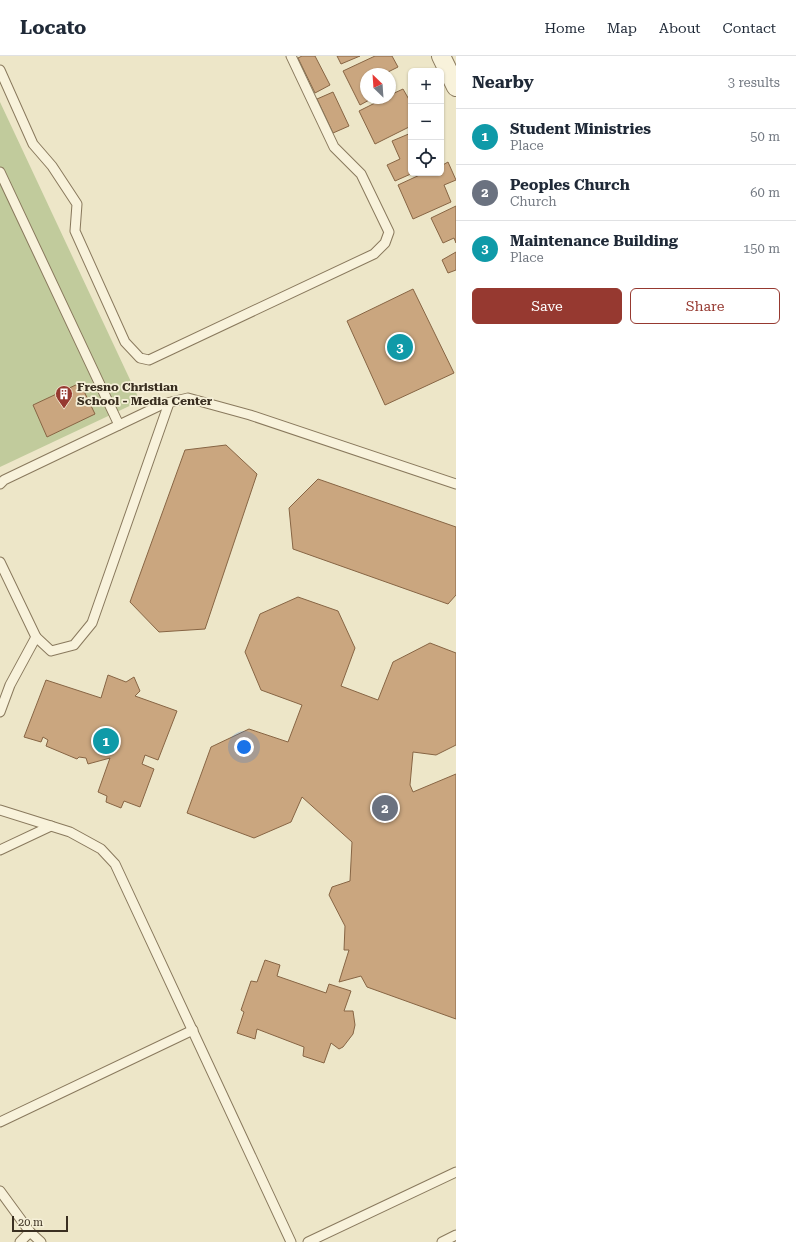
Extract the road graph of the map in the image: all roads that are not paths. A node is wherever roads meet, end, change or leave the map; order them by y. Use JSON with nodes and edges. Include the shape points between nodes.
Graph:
{"nodes":[{"id":1,"x":291,"y":56,"type":"edge"},
{"id":2,"x":441,"y":56,"type":"edge"},
{"id":3,"x":0,"y":70,"type":"edge"},
{"id":4,"x":456,"y":88,"type":"edge"},
{"id":5,"x":0,"y":172,"type":"edge"},
{"id":6,"x":169,"y":403,"type":"junction"},
{"id":7,"x":119,"y":425,"type":"junction"},
{"id":8,"x":1,"y":481,"type":"edge"},
{"id":9,"x":456,"y":484,"type":"edge"},
{"id":10,"x":0,"y":562,"type":"edge"},
{"id":11,"x":36,"y":638,"type":"junction"},
{"id":12,"x":0,"y":712,"type":"edge"},
{"id":13,"x":0,"y":810,"type":"edge"},
{"id":14,"x":51,"y":826,"type":"junction"},
{"id":15,"x":0,"y":850,"type":"edge"},
{"id":16,"x":193,"y":1030,"type":"junction"},
{"id":17,"x":0,"y":1122,"type":"edge"},
{"id":18,"x":456,"y":1172,"type":"edge"},
{"id":19,"x":0,"y":1191,"type":"edge"},
{"id":20,"x":30,"y":1232,"type":"junction"},
{"id":21,"x":456,"y":1235,"type":"edge"},
{"id":22,"x":20,"y":1242,"type":"edge"},
{"id":23,"x":42,"y":1242,"type":"edge"},
{"id":24,"x":291,"y":1242,"type":"edge"},
{"id":25,"x":308,"y":1242,"type":"edge"},
{"id":26,"x":442,"y":1242,"type":"edge"}],
"edges":[{"from":1,"to":3,"type":"lane","via":[[334,147],[361,174],[389,232],[385,243],[374,254],[149,360],[140,358],[125,342],[75,231],[77,204],[52,166],[33,144]]},
{"from":2,"to":4,"type":"street"},
{"from":5,"to":7,"type":"lane"},
{"from":6,"to":7,"type":"lane"},
{"from":6,"to":9,"type":"lane","via":[[188,398],[250,415]]},
{"from":6,"to":11,"type":"lane","via":[[92,623],[74,646],[51,651]]},
{"from":7,"to":8,"type":"lane"},
{"from":10,"to":11,"type":"lane"},
{"from":11,"to":12,"type":"lane","via":[[10,685]]},
{"from":13,"to":14,"type":"lane"},
{"from":14,"to":15,"type":"lane"},
{"from":14,"to":16,"type":"lane","via":[[70,832],[100,849],[115,864]]},
{"from":16,"to":17,"type":"lane"},
{"from":16,"to":24,"type":"lane"},
{"from":18,"to":25,"type":"lane"},
{"from":19,"to":20,"type":"lane"},
{"from":20,"to":22,"type":"lane"},
{"from":20,"to":23,"type":"lane"},
{"from":21,"to":26,"type":"lane"}]}
